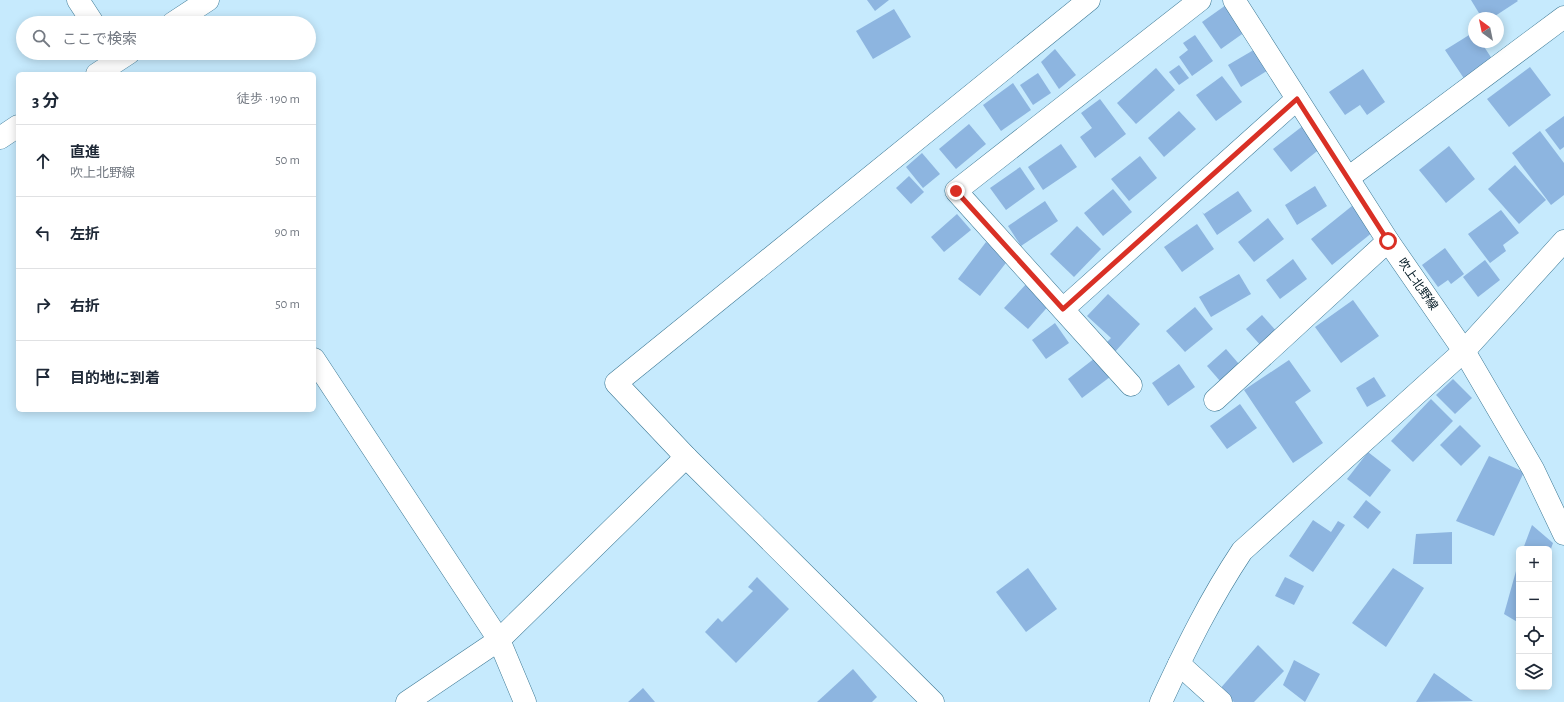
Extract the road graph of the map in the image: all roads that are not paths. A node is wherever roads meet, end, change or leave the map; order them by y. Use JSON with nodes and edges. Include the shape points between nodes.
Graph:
{"nodes":[{"id":1,"x":78,"y":0,"type":"edge"},
{"id":2,"x":208,"y":0,"type":"edge"},
{"id":3,"x":1089,"y":0,"type":"edge"},
{"id":4,"x":1200,"y":0,"type":"edge"},
{"id":5,"x":1234,"y":0,"type":"edge"},
{"id":6,"x":88,"y":16,"type":"edge"},
{"id":7,"x":184,"y":16,"type":"edge"},
{"id":8,"x":1564,"y":17,"type":"edge"},
{"id":9,"x":122,"y":60,"type":"edge"},
{"id":10,"x":101,"y":72,"type":"edge"},
{"id":11,"x":1297,"y":99,"type":"junction"},
{"id":12,"x":16,"y":127,"type":"edge"},
{"id":13,"x":0,"y":138,"type":"edge"},
{"id":14,"x":1348,"y":178,"type":"junction"},
{"id":15,"x":1388,"y":241,"type":"junction"},
{"id":16,"x":1564,"y":241,"type":"edge"},
{"id":17,"x":1063,"y":309,"type":"junction"},
{"id":18,"x":1464,"y":351,"type":"junction"},
{"id":19,"x":316,"y":362,"type":"edge"},
{"id":20,"x":1131,"y":385,"type":"dead end"},
{"id":21,"x":1215,"y":400,"type":"dead end"},
{"id":22,"x":686,"y":457,"type":"junction"},
{"id":23,"x":1564,"y":534,"type":"edge"},
{"id":24,"x":499,"y":640,"type":"junction"},
{"id":25,"x":1179,"y":664,"type":"junction"},
{"id":26,"x":407,"y":702,"type":"edge"},
{"id":27,"x":525,"y":702,"type":"edge"},
{"id":28,"x":933,"y":702,"type":"edge"},
{"id":29,"x":1161,"y":702,"type":"edge"},
{"id":30,"x":1221,"y":702,"type":"edge"}],
"edges":[{"from":1,"to":6,"type":"street"},
{"from":2,"to":7,"type":"street"},
{"from":3,"to":22,"type":"street","via":[[616,383]]},
{"from":4,"to":17,"type":"street","via":[[956,191]]},
{"from":5,"to":11,"type":"street","name":"吹上北野線"},
{"from":8,"to":14,"type":"street"},
{"from":9,"to":10,"type":"street"},
{"from":11,"to":14,"type":"street","name":"吹上北野線"},
{"from":11,"to":17,"type":"street"},
{"from":12,"to":13,"type":"street"},
{"from":14,"to":15,"type":"street","name":"吹上北野線"},
{"from":15,"to":18,"type":"street","name":"吹上北野線"},
{"from":15,"to":21,"type":"street"},
{"from":16,"to":18,"type":"street"},
{"from":17,"to":20,"type":"street"},
{"from":18,"to":23,"type":"street","name":"吹上北野線","via":[[1533,469]]},
{"from":18,"to":25,"type":"street","via":[[1242,551],[1206,609]]},
{"from":19,"to":24,"type":"street"},
{"from":22,"to":24,"type":"street"},
{"from":22,"to":28,"type":"street"},
{"from":24,"to":26,"type":"street"},
{"from":24,"to":27,"type":"street"},
{"from":25,"to":29,"type":"street"},
{"from":25,"to":30,"type":"street"}]}
